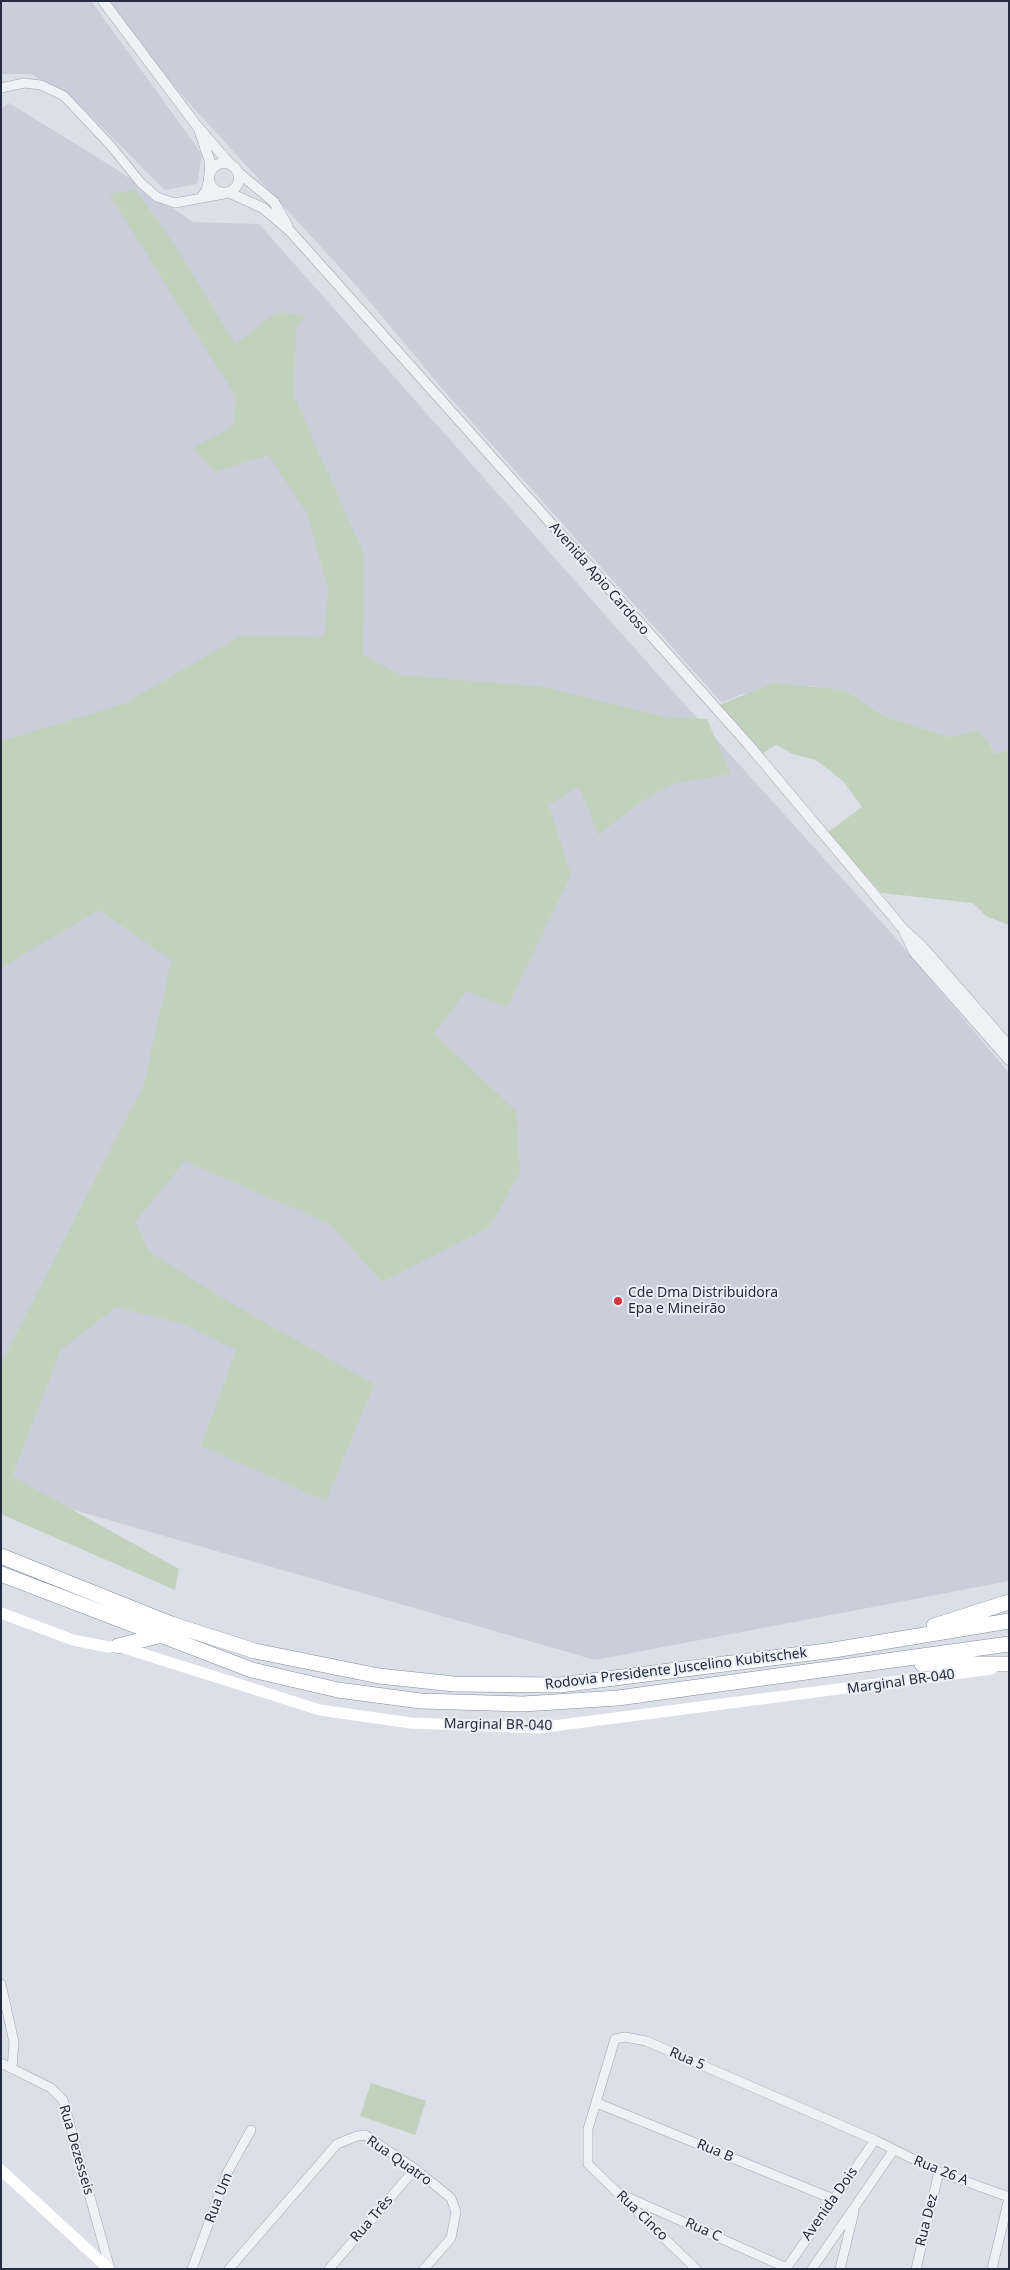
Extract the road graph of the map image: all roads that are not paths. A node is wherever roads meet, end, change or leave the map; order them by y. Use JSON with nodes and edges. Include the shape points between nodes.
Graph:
{"nodes":[{"id":1,"x":103,"y":1,"type":"edge"},
{"id":2,"x":1,"y":88,"type":"edge"},
{"id":3,"x":197,"y":126,"type":"junction"},
{"id":4,"x":230,"y":164,"type":"junction"},
{"id":5,"x":238,"y":173,"type":"junction"},
{"id":6,"x":210,"y":175,"type":"junction"},
{"id":7,"x":227,"y":193,"type":"junction"},
{"id":8,"x":201,"y":197,"type":"junction"},
{"id":9,"x":290,"y":231,"type":"junction"},
{"id":10,"x":904,"y":930,"type":"junction"},
{"id":11,"x":1009,"y":1046,"type":"edge"},
{"id":12,"x":1009,"y":1060,"type":"edge"},
{"id":13,"x":1,"y":1556,"type":"edge"},
{"id":14,"x":1,"y":1574,"type":"edge"},
{"id":15,"x":1009,"y":1602,"type":"edge"},
{"id":16,"x":1,"y":1613,"type":"edge"},
{"id":17,"x":1009,"y":1621,"type":"edge"},
{"id":18,"x":162,"y":1635,"type":"junction"},
{"id":19,"x":882,"y":1643,"type":"junction"},
{"id":20,"x":1009,"y":1644,"type":"edge"},
{"id":21,"x":118,"y":1646,"type":"junction"},
{"id":22,"x":876,"y":1664,"type":"junction"},
{"id":23,"x":1009,"y":1666,"type":"edge"},
{"id":24,"x":1,"y":1984,"type":"edge"},
{"id":25,"x":1,"y":2063,"type":"edge"},
{"id":26,"x":12,"y":2068,"type":"junction"},
{"id":27,"x":597,"y":2104,"type":"junction"},
{"id":28,"x":251,"y":2130,"type":"dead end"},
{"id":29,"x":875,"y":2140,"type":"junction"},
{"id":30,"x":894,"y":2151,"type":"junction"},
{"id":31,"x":588,"y":2164,"type":"joint"},
{"id":32,"x":415,"y":2169,"type":"junction"},
{"id":33,"x":1,"y":2170,"type":"edge"},
{"id":34,"x":939,"y":2172,"type":"junction"},
{"id":35,"x":618,"y":2193,"type":"junction"},
{"id":36,"x":1009,"y":2198,"type":"edge"},
{"id":37,"x":834,"y":2199,"type":"junction"},
{"id":38,"x":855,"y":2206,"type":"junction"},
{"id":39,"x":787,"y":2268,"type":"edge"},
{"id":40,"x":109,"y":2269,"type":"edge"},
{"id":41,"x":192,"y":2269,"type":"edge"},
{"id":42,"x":229,"y":2269,"type":"edge"},
{"id":43,"x":329,"y":2269,"type":"edge"},
{"id":44,"x":424,"y":2269,"type":"edge"},
{"id":45,"x":696,"y":2269,"type":"edge"},
{"id":46,"x":812,"y":2269,"type":"edge"},
{"id":47,"x":840,"y":2269,"type":"edge"},
{"id":48,"x":916,"y":2269,"type":"edge"},
{"id":49,"x":992,"y":2269,"type":"edge"}],
"edges":[{"from":1,"to":3,"type":"street"},
{"from":2,"to":8,"type":"street","via":[[24,84],[56,91],[112,146],[141,183],[157,197],[175,203]]},
{"from":3,"to":4,"type":"street"},
{"from":3,"to":6,"type":"street","via":[[210,162]]},
{"from":4,"to":5,"type":"street"},
{"from":4,"to":6,"type":"street","via":[[219,164]]},
{"from":5,"to":7,"type":"street","via":[[238,184]]},
{"from":5,"to":9,"type":"street","name":"Avenida Apio Cardoso","via":[[274,202]]},
{"from":6,"to":7,"type":"street","via":[[213,189]]},
{"from":6,"to":8,"type":"street"},
{"from":7,"to":8,"type":"street"},
{"from":7,"to":9,"type":"street","name":"Avenida Apio Cardoso","via":[[263,208]]},
{"from":9,"to":10,"type":"street","name":"Avenida Apio Cardoso","via":[[748,744]]},
{"from":10,"to":11,"type":"street","name":"Avenida Apio Cardoso","via":[[922,946]]},
{"from":10,"to":12,"type":"street","name":"Avenida Apio Cardoso","via":[[914,952]]},
{"from":13,"to":19,"type":"highway","name":"Rodovia Presidente Juscelino Kubitschek","via":[[171,1624],[255,1651],[379,1676],[445,1683],[560,1685]]},
{"from":14,"to":18,"type":"highway","name":"Rodovia Presidente Juscelino Kubitschek"},
{"from":15,"to":19,"type":"highway"},
{"from":16,"to":21,"type":"main road","name":"Marginal BR-040","via":[[73,1640]]},
{"from":17,"to":19,"type":"highway","name":"Rodovia Presidente Juscelino Kubitschek"},
{"from":18,"to":21,"type":"highway"},
{"from":18,"to":22,"type":"highway","name":"Rodovia Presidente Juscelino Kubitschek","via":[[252,1670],[338,1690],[421,1701],[522,1704],[618,1698]]},
{"from":20,"to":22,"type":"highway","name":"Rodovia Presidente Juscelino Kubitschek"},
{"from":21,"to":23,"type":"main road","name":"Marginal BR-040","via":[[320,1710],[411,1723],[538,1728]]},
{"from":22,"to":23,"type":"highway"},
{"from":24,"to":26,"type":"street","via":[[14,2042]]},
{"from":25,"to":26,"type":"street","name":"Rua Dezesseis"},
{"from":26,"to":40,"type":"street","name":"Rua Dezesseis","via":[[51,2088],[63,2100]]},
{"from":27,"to":29,"type":"street","name":"Rua 5","via":[[611,2047],[615,2039],[625,2037],[646,2041]]},
{"from":27,"to":31,"type":"street","name":"Rua 5","via":[[588,2129]]},
{"from":27,"to":37,"type":"street","name":"Rua B"},
{"from":28,"to":41,"type":"street","name":"Rua Um","via":[[227,2173]]},
{"from":29,"to":30,"type":"street","name":"Rua 26 A"},
{"from":29,"to":37,"type":"street","name":"Avenida Dois"},
{"from":30,"to":34,"type":"street","name":"Rua 26 A"},
{"from":30,"to":38,"type":"street","name":"Avenida Dois"},
{"from":31,"to":35,"type":"street","name":"Rua Cinco"},
{"from":32,"to":42,"type":"street","name":"Rua Quatro","via":[[365,2136],[337,2144]]},
{"from":32,"to":43,"type":"street","name":"Rua Três"},
{"from":32,"to":44,"type":"street","name":"Rua Quatro","via":[[451,2198],[456,2212],[451,2238]]},
{"from":33,"to":40,"type":"main road"},
{"from":34,"to":36,"type":"street","name":"Rua 26 A"},
{"from":34,"to":48,"type":"street","name":"Rua Dez"},
{"from":35,"to":39,"type":"street","name":"Rua C"},
{"from":35,"to":45,"type":"street","name":"Rua Cinco"},
{"from":36,"to":49,"type":"street"},
{"from":37,"to":39,"type":"street","name":"Avenida Dois"},
{"from":38,"to":46,"type":"street","name":"Avenida Dois"},
{"from":38,"to":47,"type":"street"}]}
